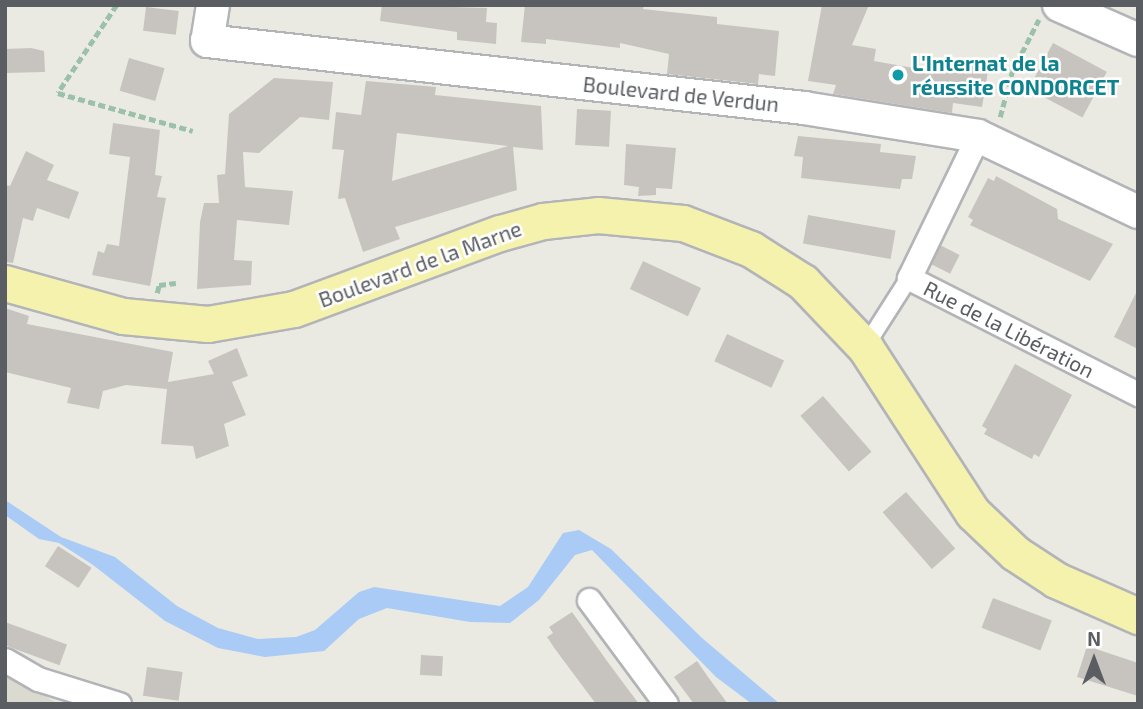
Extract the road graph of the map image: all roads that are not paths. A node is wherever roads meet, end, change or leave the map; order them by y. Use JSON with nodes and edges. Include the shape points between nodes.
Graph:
{"nodes":[{"id":1,"x":213,"y":5,"type":"edge"},
{"id":2,"x":1050,"y":11,"type":"edge"},
{"id":3,"x":1132,"y":34,"type":"edge"},
{"id":4,"x":986,"y":138,"type":"junction"},
{"id":5,"x":1138,"y":212,"type":"edge"},
{"id":6,"x":909,"y":278,"type":"junction"},
{"id":7,"x":5,"y":283,"type":"edge"},
{"id":8,"x":865,"y":346,"type":"junction"},
{"id":9,"x":1138,"y":394,"type":"edge"},
{"id":10,"x":589,"y":600,"type":"dead end"},
{"id":11,"x":1138,"y":616,"type":"edge"},
{"id":12,"x":5,"y":660,"type":"edge"},
{"id":13,"x":119,"y":704,"type":"edge"},
{"id":14,"x":666,"y":704,"type":"edge"}],
"edges":[{"from":1,"to":4,"type":"main road","name":"Boulevard de Verdun","via":[[207,41],[804,108]]},
{"from":2,"to":3,"type":"main road"},
{"from":4,"to":5,"type":"main road","name":"Boulevard de Verdun"},
{"from":4,"to":6,"type":"street","name":"Rue de la Libération"},
{"from":6,"to":8,"type":"street"},
{"from":6,"to":9,"type":"street","name":"Rue de la Libération"},
{"from":7,"to":8,"type":"main road","name":"Boulevard de la Marne","via":[[123,316],[208,324],[294,309],[543,221],[644,216],[683,223],[751,249],[803,282]]},
{"from":8,"to":11,"type":"main road","name":"Boulevard de la Marne","via":[[974,513],[1015,553],[1056,580]]},
{"from":10,"to":14,"type":"street"},
{"from":12,"to":13,"type":"street","via":[[38,679]]}]}
